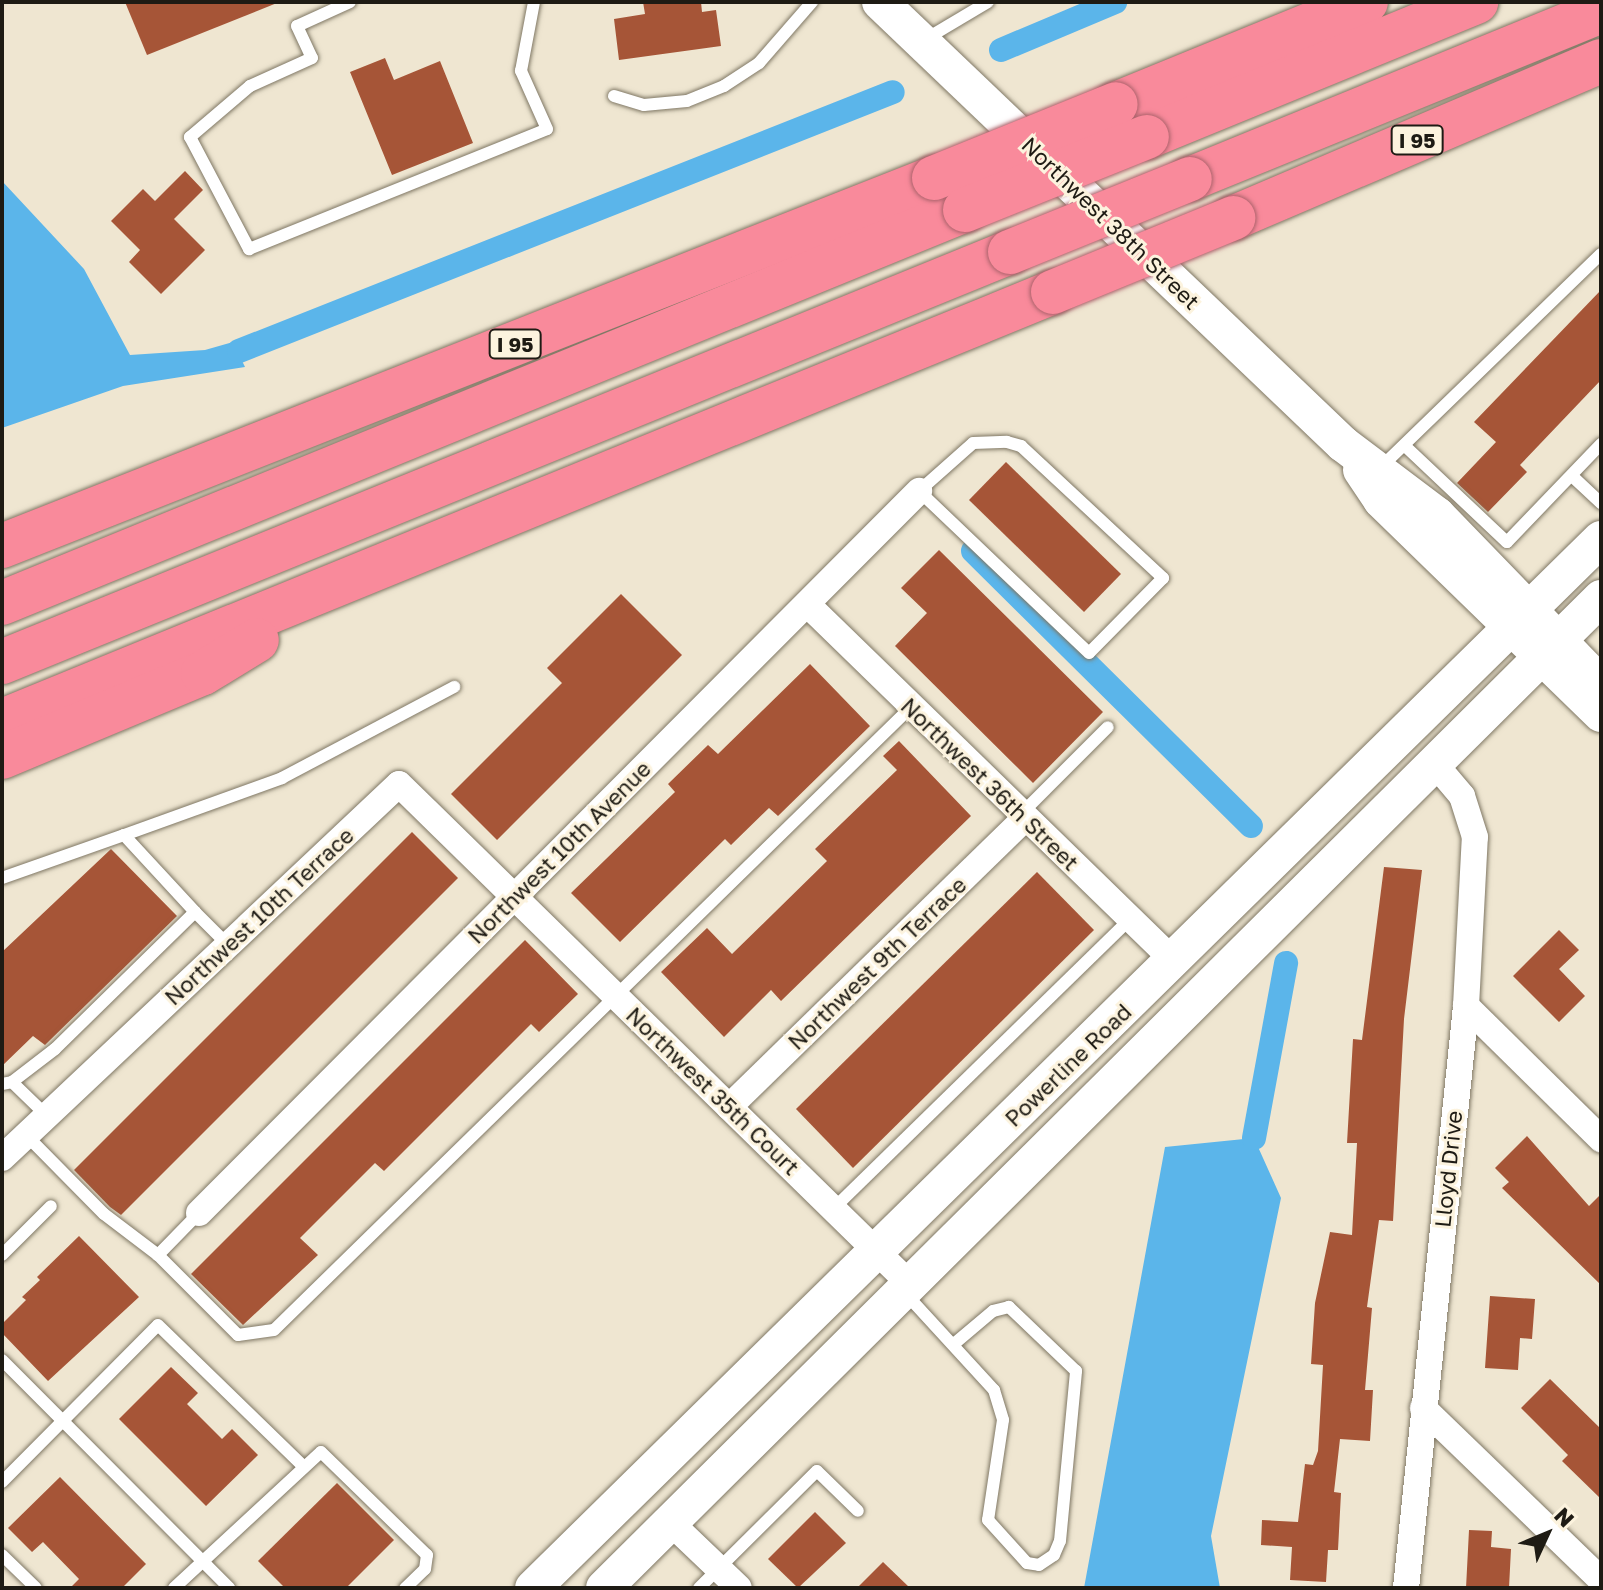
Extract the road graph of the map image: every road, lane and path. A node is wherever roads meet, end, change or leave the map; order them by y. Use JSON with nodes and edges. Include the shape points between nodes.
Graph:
{"nodes":[{"id":1,"x":350,"y":2,"type":"edge"},
{"id":2,"x":534,"y":2,"type":"edge"},
{"id":3,"x":812,"y":2,"type":"edge"},
{"id":4,"x":880,"y":2,"type":"edge"},
{"id":5,"x":988,"y":2,"type":"edge"},
{"id":6,"x":1366,"y":2,"type":"edge"},
{"id":7,"x":1476,"y":2,"type":"edge"},
{"id":8,"x":1601,"y":11,"type":"edge"},
{"id":9,"x":921,"y":42,"type":"junction"},
{"id":10,"x":1601,"y":61,"type":"edge"},
{"id":11,"x":614,"y":96,"type":"dead end"},
{"id":12,"x":1601,"y":254,"type":"edge"},
{"id":13,"x":1343,"y":444,"type":"junction"},
{"id":14,"x":1601,"y":444,"type":"edge"},
{"id":15,"x":1405,"y":446,"type":"junction"},
{"id":16,"x":1379,"y":470,"type":"junction"},
{"id":17,"x":1572,"y":476,"type":"junction"},
{"id":18,"x":919,"y":491,"type":"junction"},
{"id":19,"x":1601,"y":503,"type":"edge"},
{"id":20,"x":96,"y":510,"type":"junction"},
{"id":21,"x":2,"y":534,"type":"edge"},
{"id":22,"x":1601,"y":539,"type":"edge"},
{"id":23,"x":2,"y":546,"type":"edge"},
{"id":24,"x":280,"y":547,"type":"junction"},
{"id":25,"x":380,"y":567,"type":"junction"},
{"id":26,"x":1601,"y":598,"type":"edge"},
{"id":27,"x":2,"y":603,"type":"edge"},
{"id":28,"x":807,"y":604,"type":"junction"},
{"id":29,"x":1522,"y":620,"type":"junction"},
{"id":30,"x":1550,"y":649,"type":"junction"},
{"id":31,"x":2,"y":662,"type":"edge"},
{"id":32,"x":1601,"y":684,"type":"edge"},
{"id":33,"x":454,"y":687,"type":"dead end"},
{"id":34,"x":911,"y":707,"type":"junction"},
{"id":35,"x":2,"y":713,"type":"edge"},
{"id":36,"x":1601,"y":714,"type":"edge"},
{"id":37,"x":2,"y":721,"type":"edge"},
{"id":38,"x":1108,"y":727,"type":"dead end"},
{"id":39,"x":2,"y":757,"type":"edge"},
{"id":40,"x":1434,"y":763,"type":"junction"},
{"id":41,"x":1022,"y":817,"type":"junction"},
{"id":42,"x":124,"y":835,"type":"junction"},
{"id":43,"x":2,"y":878,"type":"edge"},
{"id":44,"x":513,"y":898,"type":"junction"},
{"id":45,"x":195,"y":912,"type":"junction"},
{"id":46,"x":1130,"y":919,"type":"junction"},
{"id":47,"x":228,"y":945,"type":"junction"},
{"id":48,"x":1175,"y":962,"type":"junction"},
{"id":49,"x":616,"y":998,"type":"junction"},
{"id":50,"x":1466,"y":1006,"type":"junction"},
{"id":51,"x":7,"y":1083,"type":"edge"},
{"id":52,"x":729,"y":1107,"type":"junction"},
{"id":53,"x":46,"y":1115,"type":"junction"},
{"id":54,"x":25,"y":1134,"type":"junction"},
{"id":55,"x":1601,"y":1139,"type":"edge"},
{"id":56,"x":2,"y":1158,"type":"edge"},
{"id":57,"x":51,"y":1206,"type":"dead end"},
{"id":58,"x":834,"y":1208,"type":"junction"},
{"id":59,"x":199,"y":1213,"type":"joint"},
{"id":60,"x":876,"y":1249,"type":"junction"},
{"id":61,"x":2,"y":1255,"type":"edge"},
{"id":62,"x":158,"y":1255,"type":"junction"},
{"id":63,"x":909,"y":1290,"type":"junction"},
{"id":64,"x":954,"y":1344,"type":"junction"},
{"id":65,"x":2,"y":1360,"type":"edge"},
{"id":66,"x":1423,"y":1408,"type":"junction"},
{"id":67,"x":62,"y":1422,"type":"junction"},
{"id":68,"x":302,"y":1465,"type":"junction"},
{"id":69,"x":2,"y":1482,"type":"edge"},
{"id":70,"x":858,"y":1511,"type":"dead end"},
{"id":71,"x":670,"y":1522,"type":"junction"},
{"id":72,"x":2,"y":1555,"type":"edge"},
{"id":73,"x":202,"y":1561,"type":"junction"},
{"id":74,"x":719,"y":1568,"type":"junction"},
{"id":75,"x":1601,"y":1580,"type":"edge"},
{"id":76,"x":36,"y":1588,"type":"edge"},
{"id":77,"x":174,"y":1588,"type":"edge"},
{"id":78,"x":229,"y":1588,"type":"edge"},
{"id":79,"x":405,"y":1588,"type":"edge"},
{"id":80,"x":533,"y":1588,"type":"edge"},
{"id":81,"x":604,"y":1588,"type":"edge"},
{"id":82,"x":699,"y":1588,"type":"edge"},
{"id":83,"x":739,"y":1588,"type":"edge"},
{"id":84,"x":1406,"y":1588,"type":"edge"}],
"edges":[{"from":1,"to":2,"type":"lane","via":[[297,26],[312,58],[250,86],[190,137],[249,249],[547,129],[521,71]]},
{"from":3,"to":11,"type":"lane","via":[[759,63],[724,86],[687,101],[644,105]]},
{"from":4,"to":9,"type":"main road","name":"Northwest 38th Street"},
{"from":5,"to":9,"type":"lane"},
{"from":6,"to":20,"type":"highway","number":"I 95","bridge":true},
{"from":7,"to":27,"type":"highway","bridge":true},
{"from":8,"to":24,"type":"highway","bridge":true},
{"from":9,"to":13,"type":"main road","name":"Northwest 38th Street"},
{"from":10,"to":25,"type":"highway","number":"I 95","bridge":true,"via":[[1233,218]]},
{"from":12,"to":15,"type":"lane"},
{"from":13,"to":16,"type":"main road","name":"Northwest 38th Street"},
{"from":13,"to":29,"type":"main road","name":"Northwest 38th Street","via":[[1381,500]]},
{"from":14,"to":17,"type":"lane"},
{"from":15,"to":16,"type":"lane"},
{"from":15,"to":17,"type":"lane","via":[[1507,542]]},
{"from":16,"to":29,"type":"main road","name":"Northwest 38th Street","via":[[1437,515]]},
{"from":17,"to":19,"type":"lane"},
{"from":18,"to":18,"type":"lane","via":[[1089,653],[1163,578],[1021,446],[973,443]]},
{"from":18,"to":28,"type":"street","name":"Northwest 10th Avenue"},
{"from":20,"to":21,"type":"highway"},
{"from":20,"to":23,"type":"highway","number":"I 95"},
{"from":22,"to":29,"type":"main road","name":"Powerline Road"},
{"from":24,"to":31,"type":"highway"},
{"from":24,"to":35,"type":"highway"},
{"from":25,"to":37,"type":"highway","number":"I 95"},
{"from":25,"to":39,"type":"highway","via":[[203,673]]},
{"from":26,"to":30,"type":"main road","name":"Powerline Road"},
{"from":28,"to":34,"type":"street","name":"Northwest 36th Street"},
{"from":28,"to":44,"type":"street","name":"Northwest 10th Avenue"},
{"from":29,"to":30,"type":"main road","name":"Northwest 38th Street"},
{"from":29,"to":48,"type":"main road","name":"Powerline Road"},
{"from":30,"to":32,"type":"main road","name":"Northwest 38th Street"},
{"from":30,"to":36,"type":"main road","name":"Northwest 38th Street"},
{"from":30,"to":40,"type":"main road","name":"Powerline Road"},
{"from":33,"to":42,"type":"lane","via":[[282,778]]},
{"from":34,"to":41,"type":"street","name":"Northwest 36th Street"},
{"from":34,"to":49,"type":"lane"},
{"from":38,"to":41,"type":"lane"},
{"from":40,"to":50,"type":"street","name":"Lloyd Drive","via":[[1462,796],[1475,837]]},
{"from":40,"to":63,"type":"main road","name":"Powerline Road"},
{"from":41,"to":46,"type":"street","name":"Northwest 36th Street"},
{"from":41,"to":52,"type":"street","name":"Northwest 9th Terrace"},
{"from":42,"to":43,"type":"lane"},
{"from":42,"to":45,"type":"lane"},
{"from":44,"to":47,"type":"street","name":"Northwest 10th Terrace","via":[[399,784]]},
{"from":44,"to":49,"type":"street","name":"Northwest 35th Court"},
{"from":44,"to":59,"type":"street","name":"Northwest 10th Avenue"},
{"from":45,"to":47,"type":"lane"},
{"from":45,"to":51,"type":"lane","via":[[55,1049]]},
{"from":46,"to":48,"type":"street","name":"Northwest 36th Street"},
{"from":46,"to":58,"type":"lane"},
{"from":47,"to":53,"type":"street","name":"Northwest 10th Terrace"},
{"from":48,"to":60,"type":"main road","name":"Powerline Road"},
{"from":49,"to":52,"type":"street","name":"Northwest 35th Court"},
{"from":49,"to":62,"type":"lane","via":[[274,1330],[238,1335]]},
{"from":50,"to":55,"type":"street"},
{"from":50,"to":66,"type":"street","name":"Lloyd Drive"},
{"from":51,"to":53,"type":"lane"},
{"from":52,"to":58,"type":"street","name":"Northwest 35th Court"},
{"from":53,"to":54,"type":"street","name":"Northwest 10th Terrace"},
{"from":54,"to":56,"type":"street","name":"Northwest 10th Terrace"},
{"from":54,"to":62,"type":"lane","via":[[104,1214]]},
{"from":57,"to":61,"type":"lane"},
{"from":58,"to":60,"type":"street","name":"Northwest 35th Court"},
{"from":59,"to":62,"type":"lane"},
{"from":60,"to":63,"type":"street","name":"Northwest 35th Court"},
{"from":60,"to":80,"type":"main road","name":"Powerline Road"},
{"from":63,"to":64,"type":"lane"},
{"from":63,"to":71,"type":"main road","name":"Powerline Road"},
{"from":64,"to":64,"type":"lane","via":[[1000,1403],[991,1526],[1027,1563],[1039,1565],[1054,1555],[1060,1541],[1076,1371],[1009,1307],[993,1311]]},
{"from":65,"to":67,"type":"lane"},
{"from":66,"to":75,"type":"street"},
{"from":66,"to":84,"type":"street","name":"Lloyd Drive"},
{"from":67,"to":68,"type":"lane","via":[[158,1325]]},
{"from":67,"to":69,"type":"lane"},
{"from":67,"to":73,"type":"lane"},
{"from":68,"to":73,"type":"lane"},
{"from":68,"to":79,"type":"lane","via":[[314,1453],[329,1455],[427,1555],[425,1569]]},
{"from":70,"to":74,"type":"lane","via":[[817,1471]]},
{"from":71,"to":74,"type":"street"},
{"from":71,"to":81,"type":"main road","name":"Powerline Road"},
{"from":72,"to":76,"type":"lane"},
{"from":73,"to":77,"type":"lane"},
{"from":73,"to":78,"type":"lane"},
{"from":74,"to":82,"type":"lane"},
{"from":74,"to":83,"type":"street"}]}
